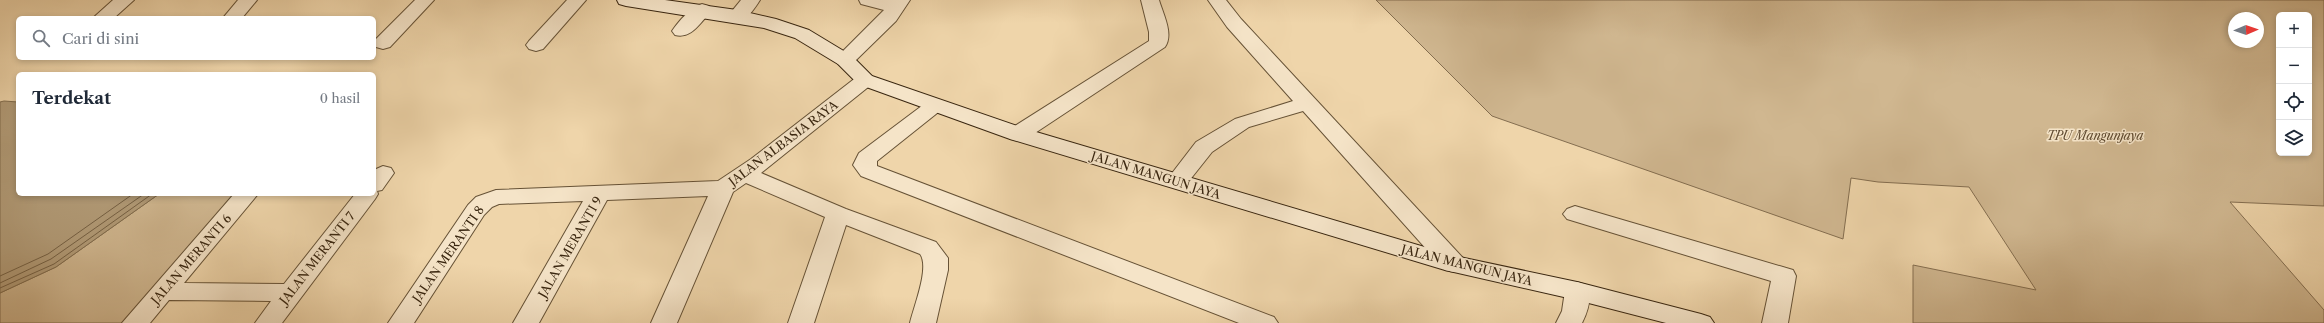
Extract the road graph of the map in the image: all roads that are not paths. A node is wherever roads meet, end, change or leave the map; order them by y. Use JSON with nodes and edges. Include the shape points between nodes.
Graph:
{"nodes":[{"id":1,"x":125,"y":0,"type":"edge"},
{"id":2,"x":248,"y":0,"type":"edge"},
{"id":3,"x":425,"y":0,"type":"edge"},
{"id":4,"x":577,"y":0,"type":"edge"},
{"id":5,"x":626,"y":0,"type":"edge"},
{"id":6,"x":868,"y":0,"type":"edge"},
{"id":7,"x":1150,"y":0,"type":"edge"},
{"id":8,"x":1217,"y":0,"type":"edge"},
{"id":9,"x":898,"y":4,"type":"edge"},
{"id":10,"x":744,"y":8,"type":"edge"},
{"id":11,"x":702,"y":10,"type":"junction"},
{"id":12,"x":105,"y":16,"type":"edge"},
{"id":13,"x":234,"y":16,"type":"edge"},
{"id":14,"x":682,"y":31,"type":"dead end"},
{"id":15,"x":384,"y":43,"type":"dead end"},
{"id":16,"x":536,"y":45,"type":"dead end"},
{"id":17,"x":845,"y":60,"type":"junction"},
{"id":18,"x":865,"y":80,"type":"junction"},
{"id":19,"x":1307,"y":103,"type":"junction"},
{"id":20,"x":934,"y":106,"type":"junction"},
{"id":21,"x":1018,"y":134,"type":"junction"},
{"id":22,"x":744,"y":174,"type":"junction"},
{"id":23,"x":1177,"y":181,"type":"junction"},
{"id":24,"x":723,"y":188,"type":"junction"},
{"id":25,"x":599,"y":193,"type":"junction"},
{"id":26,"x":245,"y":196,"type":"edge"},
{"id":27,"x":365,"y":196,"type":"edge"},
{"id":28,"x":838,"y":214,"type":"junction"},
{"id":29,"x":1575,"y":214,"type":"dead end"},
{"id":30,"x":1454,"y":264,"type":"junction"},
{"id":31,"x":163,"y":291,"type":"junction"},
{"id":32,"x":1577,"y":291,"type":"junction"},
{"id":33,"x":291,"y":293,"type":"junction"},
{"id":34,"x":134,"y":323,"type":"edge"},
{"id":35,"x":268,"y":323,"type":"edge"},
{"id":36,"x":401,"y":323,"type":"edge"},
{"id":37,"x":526,"y":323,"type":"edge"},
{"id":38,"x":664,"y":323,"type":"edge"},
{"id":39,"x":801,"y":323,"type":"edge"},
{"id":40,"x":923,"y":323,"type":"edge"},
{"id":41,"x":1265,"y":323,"type":"edge"},
{"id":42,"x":1569,"y":323,"type":"edge"},
{"id":43,"x":1700,"y":323,"type":"edge"},
{"id":44,"x":1775,"y":323,"type":"edge"}],
"edges":[{"from":1,"to":12,"type":"street"},
{"from":2,"to":13,"type":"street"},
{"from":3,"to":15,"type":"street"},
{"from":4,"to":16,"type":"street"},
{"from":5,"to":11,"type":"street","name":"JALAN MANGUN JAYA"},
{"from":6,"to":9,"type":"street"},
{"from":7,"to":21,"type":"street","via":[[1159,32],[1158,43]]},
{"from":8,"to":19,"type":"street","via":[[1234,23]]},
{"from":9,"to":17,"type":"street"},
{"from":10,"to":11,"type":"street","name":"JALAN MANGUN JAYA"},
{"from":10,"to":17,"type":"street","name":"JALAN MANGUN JAYA","via":[[802,34]]},
{"from":11,"to":14,"type":"street"},
{"from":17,"to":18,"type":"street","name":"JALAN MANGUN JAYA"},
{"from":18,"to":20,"type":"street","name":"JALAN MANGUN JAYA"},
{"from":18,"to":22,"type":"street","name":"JALAN ALBASIA RAYA"},
{"from":19,"to":23,"type":"street","via":[[1242,123],[1204,147]]},
{"from":19,"to":30,"type":"street"},
{"from":20,"to":21,"type":"street","name":"JALAN MANGUN JAYA"},
{"from":20,"to":41,"type":"street","via":[[867,158],[864,166],[869,171]]},
{"from":21,"to":23,"type":"street","name":"JALAN MANGUN JAYA"},
{"from":22,"to":24,"type":"street","name":"JALAN ALBASIA RAYA"},
{"from":22,"to":28,"type":"street"},
{"from":23,"to":30,"type":"street","name":"JALAN MANGUN JAYA"},
{"from":24,"to":25,"type":"street","name":"JALAN MERANTI 9"},
{"from":24,"to":38,"type":"street","name":"JALAN ALBASIA RAYA"},
{"from":25,"to":36,"type":"street","name":"JALAN MERANTI 8","via":[[496,197],[484,202],[476,210]]},
{"from":25,"to":37,"type":"street","name":"JALAN MERANTI 9"},
{"from":26,"to":31,"type":"street","name":"JALAN MERANTI 6"},
{"from":27,"to":33,"type":"street","name":"JALAN MERANTI 7"},
{"from":28,"to":39,"type":"street"},
{"from":28,"to":40,"type":"street","via":[[928,248],[936,258],[936,270]]},
{"from":29,"to":44,"type":"street","via":[[1784,276]]},
{"from":30,"to":32,"type":"street","name":"JALAN MANGUN JAYA"},
{"from":31,"to":33,"type":"street"},
{"from":31,"to":34,"type":"street","name":"JALAN MERANTI 6"},
{"from":32,"to":42,"type":"street","via":[[1575,311]]},
{"from":32,"to":43,"type":"street","name":"JALAN MANGUN JAYA"},
{"from":33,"to":35,"type":"street","name":"JALAN MERANTI 7"}]}
